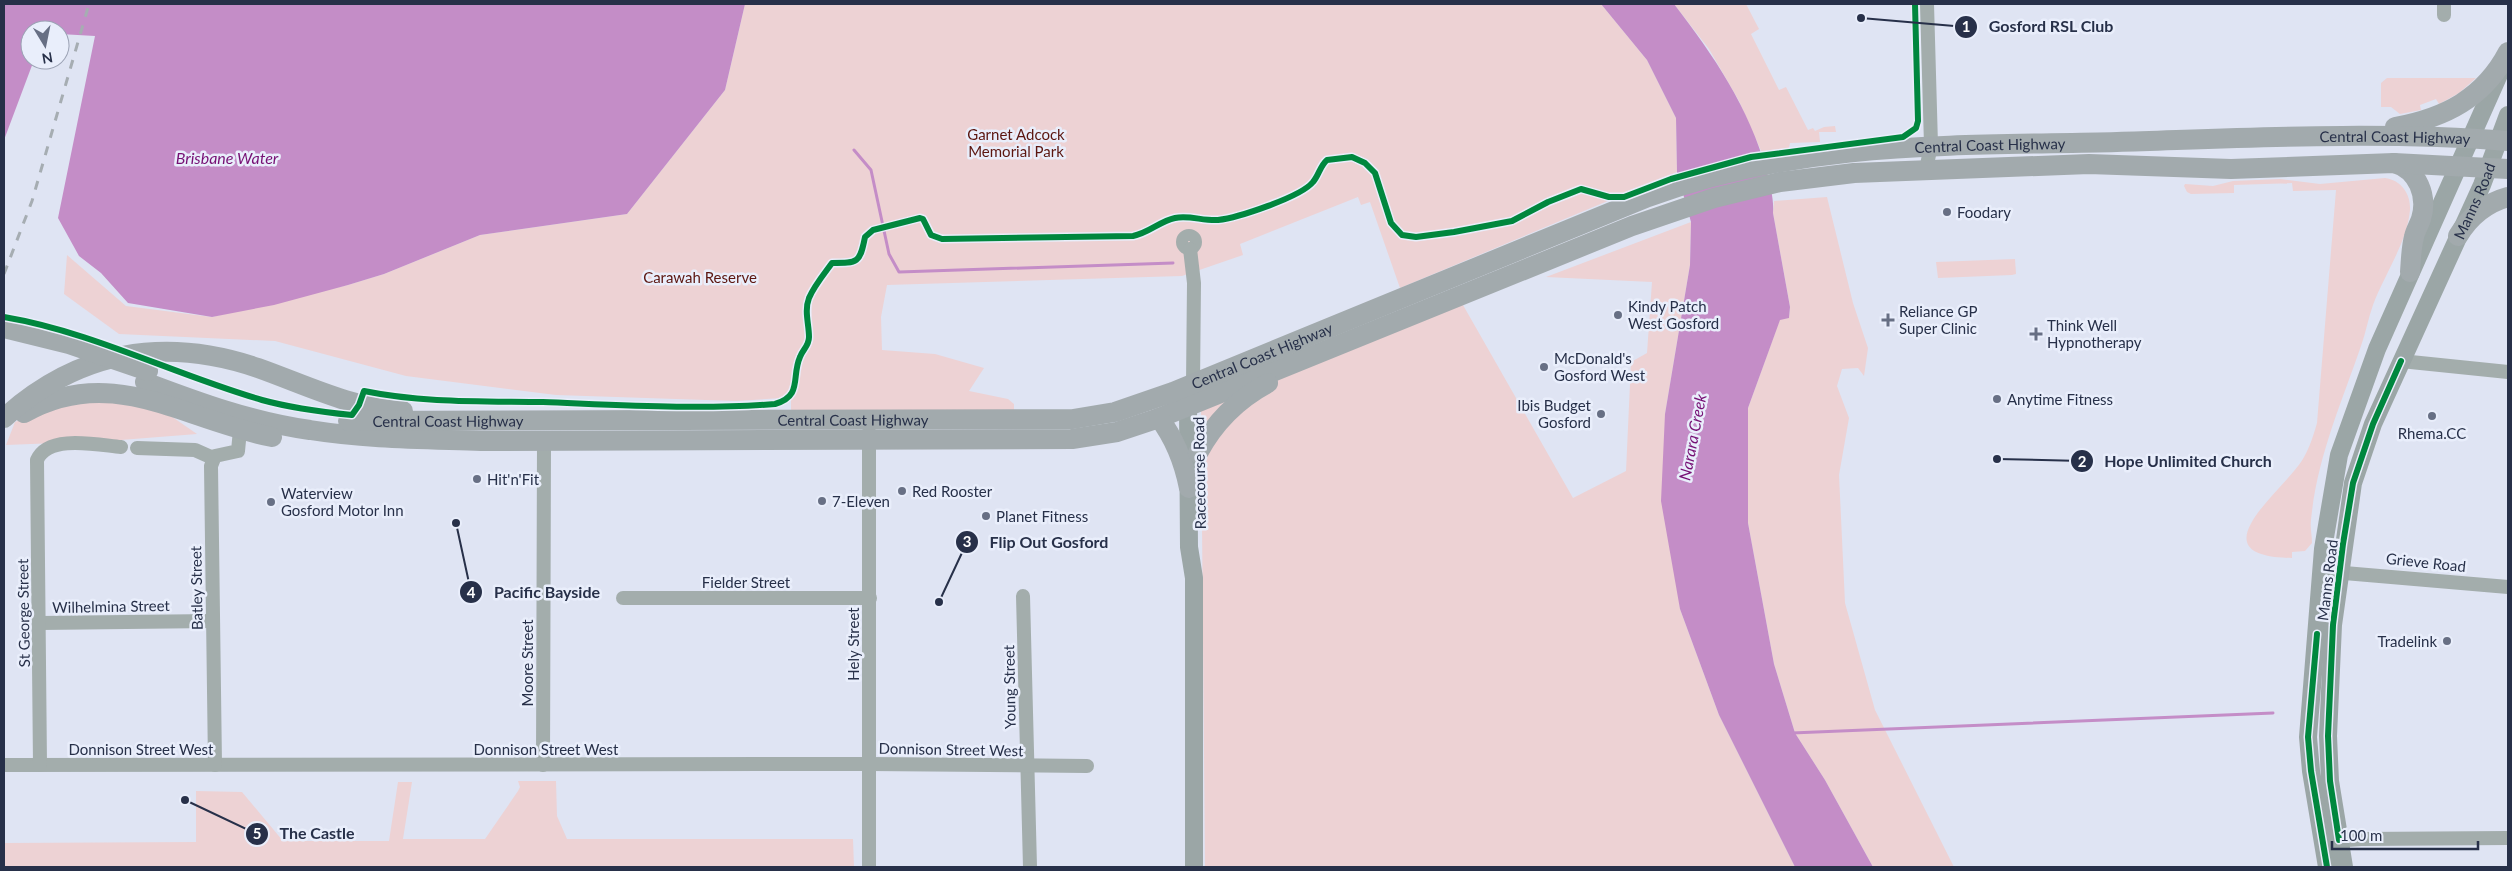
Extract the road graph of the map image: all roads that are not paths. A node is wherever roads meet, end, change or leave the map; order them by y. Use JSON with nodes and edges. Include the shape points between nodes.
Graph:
{"nodes":[{"id":1,"x":1927,"y":4,"type":"edge"},
{"id":2,"x":2508,"y":53,"type":"edge"},
{"id":3,"x":2508,"y":114,"type":"edge"},
{"id":4,"x":2359,"y":134,"type":"junction"},
{"id":5,"x":2471,"y":139,"type":"junction"},
{"id":6,"x":2503,"y":141,"type":"edge"},
{"id":7,"x":1931,"y":145,"type":"junction"},
{"id":8,"x":2394,"y":163,"type":"junction"},
{"id":9,"x":2458,"y":165,"type":"junction"},
{"id":10,"x":2488,"y":167,"type":"junction"},
{"id":11,"x":2508,"y":169,"type":"edge"},
{"id":12,"x":1926,"y":170,"type":"junction"},
{"id":13,"x":2508,"y":197,"type":"edge"},
{"id":14,"x":2458,"y":236,"type":"junction"},
{"id":15,"x":1190,"y":249,"type":"dead end"},
{"id":16,"x":2410,"y":272,"type":"junction"},
{"id":17,"x":4,"y":328,"type":"edge"},
{"id":18,"x":1359,"y":337,"type":"junction"},
{"id":19,"x":4,"y":341,"type":"edge"},
{"id":20,"x":2401,"y":361,"type":"junction"},
{"id":21,"x":2508,"y":372,"type":"edge"},
{"id":22,"x":146,"y":377,"type":"junction"},
{"id":23,"x":1193,"y":398,"type":"junction"},
{"id":24,"x":4,"y":418,"type":"edge"},
{"id":25,"x":1160,"y":418,"type":"junction"},
{"id":26,"x":559,"y":421,"type":"junction"},
{"id":27,"x":869,"y":421,"type":"junction"},
{"id":28,"x":4,"y":427,"type":"edge"},
{"id":29,"x":240,"y":430,"type":"junction"},
{"id":30,"x":2344,"y":436,"type":"junction"},
{"id":31,"x":482,"y":441,"type":"junction"},
{"id":32,"x":544,"y":441,"type":"junction"},
{"id":33,"x":870,"y":441,"type":"junction"},
{"id":34,"x":121,"y":446,"type":"dead end"},
{"id":35,"x":137,"y":448,"type":"dead end"},
{"id":36,"x":1198,"y":453,"type":"junction"},
{"id":37,"x":213,"y":458,"type":"junction"},
{"id":38,"x":1189,"y":488,"type":"junction"},
{"id":39,"x":2321,"y":570,"type":"junction"},
{"id":40,"x":2341,"y":571,"type":"junction"},
{"id":41,"x":1194,"y":578,"type":"junction"},
{"id":42,"x":2508,"y":587,"type":"edge"},
{"id":43,"x":1024,"y":596,"type":"dead end"},
{"id":44,"x":623,"y":598,"type":"dead end"},
{"id":45,"x":870,"y":598,"type":"junction"},
{"id":46,"x":213,"y":621,"type":"junction"},
{"id":47,"x":40,"y":623,"type":"junction"},
{"id":48,"x":870,"y":764,"type":"junction"},
{"id":49,"x":4,"y":765,"type":"edge"},
{"id":50,"x":40,"y":765,"type":"junction"},
{"id":51,"x":215,"y":765,"type":"junction"},
{"id":52,"x":543,"y":766,"type":"junction"},
{"id":53,"x":1028,"y":766,"type":"junction"},
{"id":54,"x":1087,"y":766,"type":"dead end"},
{"id":55,"x":2508,"y":838,"type":"edge"},
{"id":56,"x":2331,"y":841,"type":"junction"},
{"id":57,"x":869,"y":867,"type":"edge"},
{"id":58,"x":1030,"y":867,"type":"edge"},
{"id":59,"x":1194,"y":867,"type":"edge"},
{"id":60,"x":2327,"y":867,"type":"edge"},
{"id":61,"x":2344,"y":867,"type":"edge"}],
"edges":[{"from":1,"to":7,"type":"street"},
{"from":2,"to":4,"type":"highway","via":[[2485,86],[2454,110],[2425,121]]},
{"from":2,"to":5,"type":"main road","name":"Manns Road"},
{"from":3,"to":6,"type":"main road","name":"Manns Road"},
{"from":4,"to":5,"type":"highway","name":"Central Coast Highway"},
{"from":4,"to":7,"type":"highway","name":"Central Coast Highway"},
{"from":5,"to":6,"type":"highway","name":"Central Coast Highway"},
{"from":5,"to":9,"type":"main road","name":"Manns Road"},
{"from":6,"to":10,"type":"main road","name":"Manns Road"},
{"from":7,"to":12,"type":"street"},
{"from":7,"to":23,"type":"highway","name":"Central Coast Highway","via":[[1842,152],[1770,164],[1670,189]]},
{"from":8,"to":9,"type":"highway","name":"Central Coast Highway"},
{"from":8,"to":12,"type":"highway","name":"Central Coast Highway","via":[[2231,168],[2089,164]]},
{"from":8,"to":16,"type":"highway","via":[[2414,176],[2423,198]]},
{"from":9,"to":10,"type":"highway","name":"Central Coast Highway"},
{"from":9,"to":16,"type":"main road","name":"Manns Road"},
{"from":10,"to":11,"type":"highway","name":"Central Coast Highway"},
{"from":10,"to":14,"type":"main road","name":"Manns Road"},
{"from":12,"to":18,"type":"highway","name":"Central Coast Highway","via":[[1780,182],[1678,209]]},
{"from":13,"to":14,"type":"highway","via":[[2481,210]]},
{"from":14,"to":20,"type":"main road","name":"Manns Road"},
{"from":15,"to":23,"type":"street","via":[[1194,283]]},
{"from":16,"to":30,"type":"main road","name":"Manns Road"},
{"from":17,"to":22,"type":"highway","name":"Central Coast Highway","bridge":true,"via":[[69,344]]},
{"from":18,"to":23,"type":"highway","name":"Central Coast Highway"},
{"from":18,"to":36,"type":"highway","via":[[1258,388],[1221,420]]},
{"from":19,"to":22,"type":"highway","name":"Central Coast Highway"},
{"from":20,"to":21,"type":"street"},
{"from":20,"to":30,"type":"main road","via":[[2380,371]]},
{"from":20,"to":40,"type":"main road","name":"Manns Road","via":[[2372,424],[2353,483]]},
{"from":22,"to":26,"type":"highway","name":"Central Coast Highway","via":[[310,417],[366,423]]},
{"from":22,"to":31,"type":"highway","name":"Central Coast Highway","via":[[203,404],[309,430],[390,438]]},
{"from":23,"to":25,"type":"highway","name":"Central Coast Highway"},
{"from":23,"to":27,"type":"highway","name":"Central Coast Highway","via":[[1073,419]]},
{"from":23,"to":36,"type":"main road","name":"Racecourse Road"},
{"from":23,"to":38,"type":"main road","name":"Racecourse Road"},
{"from":24,"to":26,"type":"highway","via":[[43,388],[94,362],[132,354],[173,351],[235,361],[346,402],[377,409]]},
{"from":25,"to":33,"type":"highway","name":"Central Coast Highway","via":[[1117,432],[1072,439]]},
{"from":25,"to":38,"type":"highway","via":[[1174,442]]},
{"from":26,"to":27,"type":"highway","name":"Central Coast Highway"},
{"from":27,"to":33,"type":"street","name":"Hely Street"},
{"from":28,"to":29,"type":"highway","via":[[25,412],[56,399],[106,392],[141,398]]},
{"from":29,"to":31,"type":"highway","via":[[296,441],[356,446]]},
{"from":29,"to":37,"type":"street","via":[[238,451]]},
{"from":30,"to":39,"type":"main road","name":"Manns Road"},
{"from":31,"to":32,"type":"highway","name":"Central Coast Highway"},
{"from":32,"to":33,"type":"highway","name":"Central Coast Highway"},
{"from":32,"to":52,"type":"street","name":"Moore Street"},
{"from":33,"to":45,"type":"street","name":"Hely Street"},
{"from":34,"to":47,"type":"street","name":"St George Street","via":[[54,445],[44,450],[37,460]]},
{"from":35,"to":37,"type":"street","via":[[195,450]]},
{"from":36,"to":41,"type":"main road","name":"Racecourse Road","via":[[1200,546]]},
{"from":37,"to":46,"type":"street","name":"Batley Street","via":[[210,557]]},
{"from":38,"to":41,"type":"main road","name":"Racecourse Road","via":[[1189,547]]},
{"from":39,"to":40,"type":"street","name":"Grieve Road"},
{"from":39,"to":56,"type":"main road","name":"Manns Road","via":[[2308,737]]},
{"from":40,"to":42,"type":"street","name":"Grieve Road"},
{"from":40,"to":56,"type":"main road","name":"Manns Road","via":[[2334,625],[2328,736]]},
{"from":41,"to":59,"type":"main road","name":"Racecourse Road"},
{"from":43,"to":53,"type":"street","name":"Young Street"},
{"from":44,"to":45,"type":"street","name":"Fielder Street"},
{"from":45,"to":48,"type":"street","name":"Hely Street"},
{"from":46,"to":47,"type":"street","name":"Wilhelmina Street"},
{"from":46,"to":51,"type":"street","name":"Batley Street"},
{"from":47,"to":50,"type":"street","name":"St George Street"},
{"from":48,"to":52,"type":"street","name":"Donnison Street West"},
{"from":48,"to":53,"type":"street","name":"Donnison Street West"},
{"from":48,"to":57,"type":"street","name":"Hely Street"},
{"from":49,"to":50,"type":"street","name":"Donnison Street West"},
{"from":50,"to":51,"type":"street","name":"Donnison Street West"},
{"from":51,"to":52,"type":"street","name":"Donnison Street West"},
{"from":53,"to":54,"type":"street","name":"Donnison Street West"},
{"from":53,"to":58,"type":"street","name":"Young Street"},
{"from":55,"to":56,"type":"street"},
{"from":56,"to":60,"type":"main road","name":"Manns Road"},
{"from":56,"to":61,"type":"main road","name":"Manns Road"}]}
